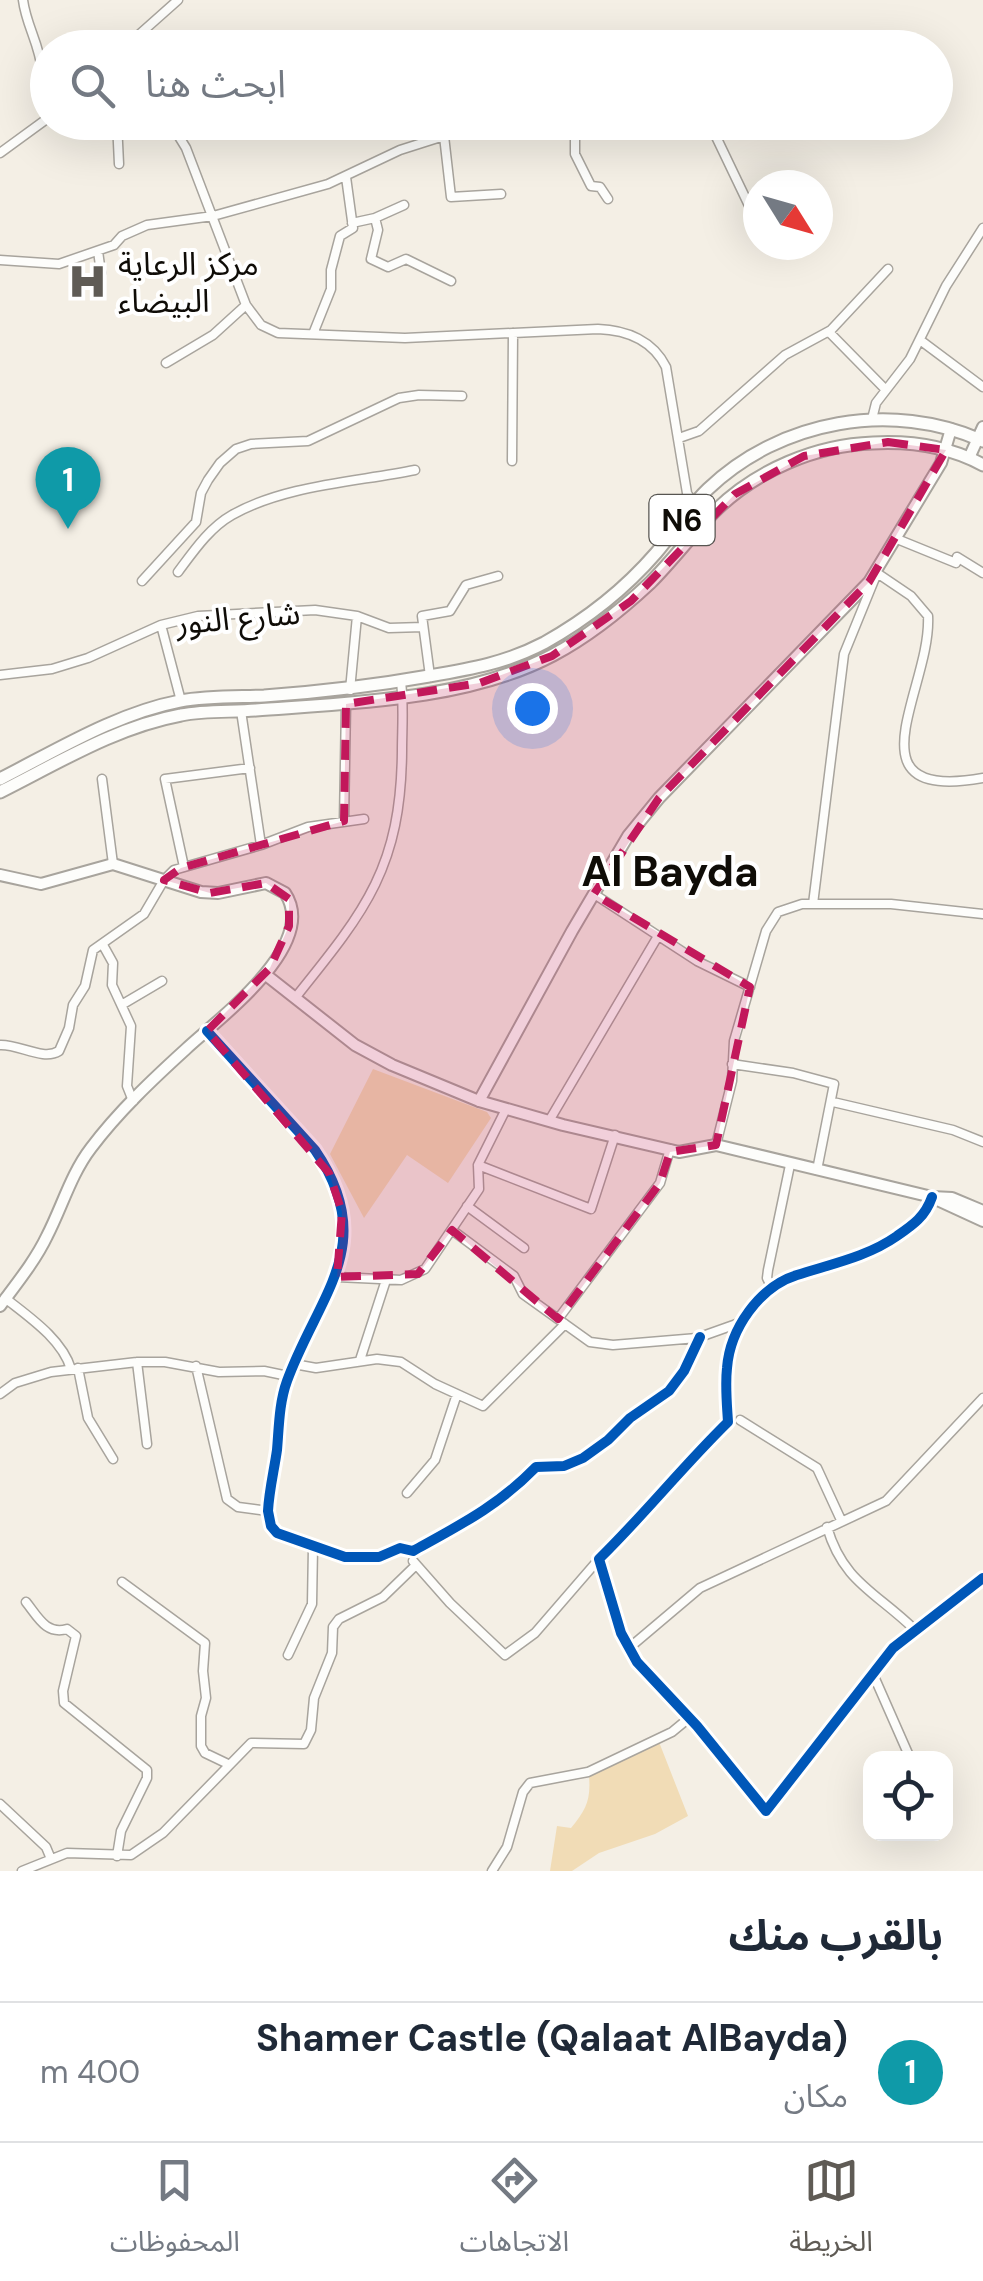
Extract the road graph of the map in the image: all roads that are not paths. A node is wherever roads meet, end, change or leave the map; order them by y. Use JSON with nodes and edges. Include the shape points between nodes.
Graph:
{"nodes":[{"id":1,"x":23,"y":0,"type":"edge"},
{"id":2,"x":178,"y":0,"type":"edge"},
{"id":3,"x":31,"y":30,"type":"edge"},
{"id":4,"x":144,"y":30,"type":"edge"},
{"id":5,"x":30,"y":131,"type":"edge"},
{"id":6,"x":117,"y":140,"type":"edge"},
{"id":7,"x":181,"y":140,"type":"edge"},
{"id":8,"x":431,"y":140,"type":"edge"},
{"id":9,"x":445,"y":140,"type":"edge"},
{"id":10,"x":575,"y":140,"type":"edge"},
{"id":11,"x":719,"y":140,"type":"edge"},
{"id":12,"x":0,"y":153,"type":"edge"},
{"id":13,"x":118,"y":164,"type":"dead end"},
{"id":14,"x":346,"y":176,"type":"junction"},
{"id":15,"x":743,"y":191,"type":"edge"},
{"id":16,"x":501,"y":194,"type":"dead end"},
{"id":17,"x":608,"y":199,"type":"dead end"},
{"id":18,"x":404,"y":205,"type":"dead end"},
{"id":19,"x":213,"y":216,"type":"junction"},
{"id":20,"x":375,"y":218,"type":"junction"},
{"id":21,"x":352,"y":223,"type":"junction"},
{"id":22,"x":983,"y":228,"type":"edge"},
{"id":23,"x":98,"y":251,"type":"junction"},
{"id":24,"x":0,"y":260,"type":"edge"},
{"id":25,"x":888,"y":269,"type":"dead end"},
{"id":26,"x":101,"y":272,"type":"dead end"},
{"id":27,"x":451,"y":282,"type":"dead end"},
{"id":28,"x":246,"y":305,"type":"junction"},
{"id":29,"x":829,"y":332,"type":"junction"},
{"id":30,"x":512,"y":333,"type":"junction"},
{"id":31,"x":313,"y":334,"type":"junction"},
{"id":32,"x":920,"y":340,"type":"junction"},
{"id":33,"x":166,"y":363,"type":"dead end"},
{"id":34,"x":983,"y":387,"type":"edge"},
{"id":35,"x":886,"y":390,"type":"junction"},
{"id":36,"x":462,"y":396,"type":"dead end"},
{"id":37,"x":872,"y":420,"type":"junction"},
{"id":38,"x":951,"y":429,"type":"junction"},
{"id":39,"x":981,"y":436,"type":"edge"},
{"id":40,"x":679,"y":438,"type":"junction"},
{"id":41,"x":946,"y":450,"type":"junction"},
{"id":42,"x":968,"y":458,"type":"junction"},
{"id":43,"x":512,"y":461,"type":"dead end"},
{"id":44,"x":983,"y":465,"type":"edge"},
{"id":45,"x":415,"y":470,"type":"dead end"},
{"id":46,"x":694,"y":505,"type":"junction"},
{"id":47,"x":709,"y":518,"type":"junction"},
{"id":48,"x":897,"y":539,"type":"junction"},
{"id":49,"x":178,"y":572,"type":"dead end"},
{"id":50,"x":877,"y":572,"type":"junction"},
{"id":51,"x":983,"y":573,"type":"edge"},
{"id":52,"x":498,"y":576,"type":"dead end"},
{"id":53,"x":142,"y":581,"type":"dead end"},
{"id":54,"x":357,"y":616,"type":"junction"},
{"id":55,"x":161,"y":625,"type":"junction"},
{"id":56,"x":423,"y":627,"type":"junction"},
{"id":57,"x":0,"y":675,"type":"edge"},
{"id":58,"x":430,"y":676,"type":"junction"},
{"id":59,"x":402,"y":689,"type":"junction"},
{"id":60,"x":350,"y":690,"type":"junction"},
{"id":61,"x":182,"y":701,"type":"junction"},
{"id":62,"x":346,"y":704,"type":"junction"},
{"id":63,"x":241,"y":711,"type":"junction"},
{"id":64,"x":250,"y":768,"type":"junction"},
{"id":65,"x":0,"y":778,"type":"edge"},
{"id":66,"x":983,"y":778,"type":"edge"},
{"id":67,"x":102,"y":779,"type":"dead end"},
{"id":68,"x":0,"y":792,"type":"edge"},
{"id":69,"x":364,"y":819,"type":"dead end"},
{"id":70,"x":344,"y":821,"type":"junction"},
{"id":71,"x":261,"y":845,"type":"junction"},
{"id":72,"x":113,"y":864,"type":"junction"},
{"id":73,"x":184,"y":867,"type":"junction"},
{"id":74,"x":0,"y":874,"type":"edge"},
{"id":75,"x":164,"y":880,"type":"junction"},
{"id":76,"x":594,"y":894,"type":"junction"},
{"id":77,"x":813,"y":904,"type":"junction"},
{"id":78,"x":983,"y":914,"type":"edge"},
{"id":79,"x":658,"y":936,"type":"junction"},
{"id":80,"x":103,"y":944,"type":"junction"},
{"id":81,"x":266,"y":975,"type":"junction"},
{"id":82,"x":162,"y":981,"type":"dead end"},
{"id":83,"x":750,"y":987,"type":"junction"},
{"id":84,"x":295,"y":998,"type":"junction"},
{"id":85,"x":123,"y":1004,"type":"junction"},
{"id":86,"x":206,"y":1031,"type":"junction"},
{"id":87,"x":0,"y":1045,"type":"edge"},
{"id":88,"x":732,"y":1064,"type":"junction"},
{"id":89,"x":133,"y":1100,"type":"junction"},
{"id":90,"x":478,"y":1100,"type":"junction"},
{"id":91,"x":833,"y":1102,"type":"junction"},
{"id":92,"x":506,"y":1108,"type":"junction"},
{"id":93,"x":548,"y":1121,"type":"junction"},
{"id":94,"x":615,"y":1135,"type":"junction"},
{"id":95,"x":983,"y":1142,"type":"edge"},
{"id":96,"x":716,"y":1145,"type":"junction"},
{"id":97,"x":670,"y":1150,"type":"junction"},
{"id":98,"x":478,"y":1165,"type":"junction"},
{"id":99,"x":790,"y":1166,"type":"junction"},
{"id":100,"x":816,"y":1170,"type":"junction"},
{"id":101,"x":932,"y":1198,"type":"junction"},
{"id":102,"x":468,"y":1206,"type":"junction"},
{"id":103,"x":983,"y":1211,"type":"edge"},
{"id":104,"x":983,"y":1221,"type":"edge"},
{"id":105,"x":452,"y":1230,"type":"junction"},
{"id":106,"x":524,"y":1248,"type":"dead end"},
{"id":107,"x":336,"y":1277,"type":"junction"},
{"id":108,"x":386,"y":1280,"type":"junction"},
{"id":109,"x":772,"y":1288,"type":"junction"},
{"id":110,"x":3,"y":1302,"type":"edge"},
{"id":111,"x":561,"y":1322,"type":"junction"},
{"id":112,"x":742,"y":1322,"type":"junction"},
{"id":113,"x":700,"y":1337,"type":"junction"},
{"id":114,"x":360,"y":1360,"type":"junction"},
{"id":115,"x":137,"y":1362,"type":"junction"},
{"id":116,"x":294,"y":1364,"type":"junction"},
{"id":117,"x":196,"y":1366,"type":"junction"},
{"id":118,"x":74,"y":1368,"type":"junction"},
{"id":119,"x":288,"y":1376,"type":"junction"},
{"id":120,"x":0,"y":1394,"type":"edge"},
{"id":121,"x":457,"y":1394,"type":"junction"},
{"id":122,"x":983,"y":1398,"type":"edge"},
{"id":123,"x":740,"y":1420,"type":"dead end"},
{"id":124,"x":147,"y":1444,"type":"dead end"},
{"id":125,"x":113,"y":1458,"type":"dead end"},
{"id":126,"x":407,"y":1494,"type":"dead end"},
{"id":127,"x":268,"y":1512,"type":"junction"},
{"id":128,"x":842,"y":1520,"type":"junction"},
{"id":129,"x":827,"y":1527,"type":"junction"},
{"id":130,"x":312,"y":1547,"type":"junction"},
{"id":131,"x":413,"y":1551,"type":"junction"},
{"id":132,"x":598,"y":1559,"type":"junction"},
{"id":133,"x":415,"y":1566,"type":"junction"},
{"id":134,"x":983,"y":1578,"type":"edge"},
{"id":135,"x":122,"y":1582,"type":"dead end"},
{"id":136,"x":26,"y":1602,"type":"dead end"},
{"id":137,"x":914,"y":1629,"type":"junction"},
{"id":138,"x":629,"y":1648,"type":"junction"},
{"id":139,"x":288,"y":1655,"type":"dead end"},
{"id":140,"x":873,"y":1674,"type":"junction"},
{"id":141,"x":689,"y":1718,"type":"junction"},
{"id":142,"x":907,"y":1751,"type":"edge"},
{"id":143,"x":228,"y":1764,"type":"junction"},
{"id":144,"x":0,"y":1804,"type":"edge"},
{"id":145,"x":116,"y":1856,"type":"junction"},
{"id":146,"x":52,"y":1859,"type":"junction"},
{"id":147,"x":22,"y":1871,"type":"edge"},
{"id":148,"x":492,"y":1871,"type":"edge"}],
"edges":[{"from":1,"to":3,"type":"street"},
{"from":2,"to":4,"type":"street"},
{"from":5,"to":12,"type":"street"},
{"from":6,"to":13,"type":"street"},
{"from":7,"to":19,"type":"street"},
{"from":8,"to":14,"type":"street"},
{"from":9,"to":16,"type":"street","via":[[452,197]]},
{"from":10,"to":17,"type":"street","via":[[590,186],[600,186]]},
{"from":11,"to":15,"type":"street"},
{"from":14,"to":19,"type":"street"},
{"from":14,"to":21,"type":"street"},
{"from":18,"to":20,"type":"street"},
{"from":19,"to":23,"type":"street","via":[[147,225]]},
{"from":19,"to":28,"type":"street"},
{"from":20,"to":21,"type":"street"},
{"from":20,"to":27,"type":"street","via":[[371,259],[388,267],[406,259]]},
{"from":21,"to":31,"type":"street","via":[[340,236],[331,289]]},
{"from":22,"to":32,"type":"street"},
{"from":23,"to":24,"type":"street","via":[[59,264]]},
{"from":23,"to":26,"type":"street"},
{"from":25,"to":29,"type":"street"},
{"from":28,"to":31,"type":"street","via":[[272,332]]},
{"from":28,"to":33,"type":"street"},
{"from":29,"to":35,"type":"street"},
{"from":29,"to":40,"type":"street","via":[[778,360],[698,431]]},
{"from":30,"to":31,"type":"street"},
{"from":30,"to":40,"type":"street","via":[[606,329],[643,341],[666,367]]},
{"from":30,"to":43,"type":"street"},
{"from":32,"to":34,"type":"street"},
{"from":32,"to":35,"type":"street"},
{"from":35,"to":37,"type":"street"},
{"from":36,"to":53,"type":"street","via":[[403,397],[308,441],[236,449],[208,480],[196,522]]},
{"from":37,"to":38,"type":"main road","number":"N6"},
{"from":37,"to":46,"type":"main road","number":"N6","via":[[834,424],[777,443],[732,470]]},
{"from":38,"to":39,"type":"main road","number":"N6"},
{"from":38,"to":41,"type":"street"},
{"from":39,"to":42,"type":"street"},
{"from":40,"to":46,"type":"street"},
{"from":41,"to":42,"type":"main road","number":"N6"},
{"from":41,"to":47,"type":"main road","number":"N6","via":[[888,442],[822,450],[766,474]]},
{"from":41,"to":48,"type":"street"},
{"from":42,"to":44,"type":"main road","number":"N6"},
{"from":45,"to":49,"type":"street","via":[[306,490],[231,516]]},
{"from":46,"to":47,"type":"main road"},
{"from":46,"to":58,"type":"main road","number":"N6","via":[[628,583],[576,624],[496,664]]},
{"from":47,"to":59,"type":"main road","number":"N6","via":[[631,600],[572,644],[500,679]]},
{"from":48,"to":50,"type":"street"},
{"from":48,"to":51,"type":"street","via":[[956,563],[958,557]]},
{"from":50,"to":66,"type":"street","via":[[928,616],[906,766],[937,782]]},
{"from":50,"to":76,"type":"street","via":[[649,808]]},
{"from":50,"to":77,"type":"street","via":[[844,654]]},
{"from":52,"to":56,"type":"street","via":[[466,585],[453,609],[422,616]]},
{"from":54,"to":55,"type":"street","name":"شارع النور","via":[[315,610],[180,618]]},
{"from":54,"to":56,"type":"street","name":"شارع النور","via":[[389,628]]},
{"from":54,"to":60,"type":"street"},
{"from":55,"to":57,"type":"street","name":"شارع النور","via":[[77,661]]},
{"from":55,"to":61,"type":"street"},
{"from":56,"to":58,"type":"street"},
{"from":58,"to":59,"type":"main road","number":"N6"},
{"from":59,"to":60,"type":"main road"},
{"from":59,"to":62,"type":"main road"},
{"from":59,"to":84,"type":"street","via":[[400,802],[385,866],[359,916]]},
{"from":60,"to":61,"type":"main road"},
{"from":61,"to":65,"type":"main road","via":[[128,716]]},
{"from":62,"to":63,"type":"main road"},
{"from":62,"to":70,"type":"street"},
{"from":63,"to":64,"type":"street"},
{"from":63,"to":68,"type":"main road","via":[[182,714],[116,733]]},
{"from":64,"to":71,"type":"street"},
{"from":64,"to":73,"type":"street","via":[[165,779]]},
{"from":67,"to":72,"type":"street"},
{"from":69,"to":70,"type":"street"},
{"from":70,"to":71,"type":"street"},
{"from":71,"to":73,"type":"street"},
{"from":72,"to":74,"type":"street","via":[[41,884]]},
{"from":72,"to":75,"type":"street"},
{"from":73,"to":75,"type":"street"},
{"from":75,"to":80,"type":"street","via":[[144,914]]},
{"from":75,"to":81,"type":"street","via":[[210,893],[266,883],[280,888],[291,915]]},
{"from":76,"to":79,"type":"street"},
{"from":76,"to":90,"type":"street"},
{"from":77,"to":78,"type":"street","via":[[905,904]]},
{"from":77,"to":83,"type":"street","via":[[772,918]]},
{"from":79,"to":83,"type":"street"},
{"from":79,"to":93,"type":"street"},
{"from":80,"to":85,"type":"street"},
{"from":80,"to":87,"type":"street","via":[[91,956],[55,1054]]},
{"from":81,"to":84,"type":"street"},
{"from":81,"to":86,"type":"street"},
{"from":82,"to":85,"type":"street"},
{"from":83,"to":88,"type":"street"},
{"from":84,"to":90,"type":"street","via":[[392,1065]]},
{"from":85,"to":89,"type":"street","via":[[132,1032],[127,1086]]},
{"from":86,"to":89,"type":"street"},
{"from":86,"to":107,"type":"street","via":[[329,1173],[342,1212]]},
{"from":88,"to":91,"type":"street","via":[[831,1082]]},
{"from":88,"to":96,"type":"street"},
{"from":89,"to":110,"type":"street","via":[[83,1159],[46,1240]]},
{"from":90,"to":92,"type":"street"},
{"from":91,"to":95,"type":"street"},
{"from":91,"to":100,"type":"street"},
{"from":92,"to":93,"type":"street"},
{"from":92,"to":98,"type":"street"},
{"from":93,"to":94,"type":"street"},
{"from":94,"to":97,"type":"street"},
{"from":94,"to":98,"type":"street","via":[[591,1209]]},
{"from":96,"to":97,"type":"street"},
{"from":96,"to":99,"type":"street"},
{"from":97,"to":111,"type":"street","via":[[660,1183]]},
{"from":98,"to":102,"type":"street","via":[[479,1189]]},
{"from":99,"to":100,"type":"street"},
{"from":99,"to":109,"type":"street","via":[[766,1278]]},
{"from":100,"to":101,"type":"street"},
{"from":101,"to":103,"type":"street"},
{"from":101,"to":104,"type":"street"},
{"from":101,"to":109,"type":"street","via":[[922,1218],[893,1239]]},
{"from":102,"to":105,"type":"street"},
{"from":102,"to":106,"type":"street"},
{"from":105,"to":108,"type":"street","via":[[418,1274]]},
{"from":105,"to":111,"type":"street"},
{"from":107,"to":108,"type":"street"},
{"from":107,"to":116,"type":"street"},
{"from":108,"to":114,"type":"street"},
{"from":109,"to":112,"type":"street"},
{"from":110,"to":118,"type":"street","via":[[42,1328]]},
{"from":111,"to":113,"type":"street","via":[[590,1342],[612,1345]]},
{"from":111,"to":121,"type":"street","via":[[483,1406]]},
{"from":112,"to":113,"type":"street"},
{"from":112,"to":132,"type":"street","via":[[726,1369],[728,1422]]},
{"from":113,"to":131,"type":"street","via":[[669,1392],[608,1440],[564,1466],[536,1467],[484,1512]]},
{"from":114,"to":116,"type":"street","via":[[316,1368]]},
{"from":114,"to":121,"type":"street","via":[[401,1362]]},
{"from":115,"to":117,"type":"street"},
{"from":115,"to":118,"type":"street"},
{"from":115,"to":124,"type":"street"},
{"from":116,"to":119,"type":"street"},
{"from":117,"to":119,"type":"street"},
{"from":117,"to":127,"type":"street","via":[[227,1499]]},
{"from":118,"to":120,"type":"street","via":[[33,1376]]},
{"from":118,"to":125,"type":"street","via":[[88,1418]]},
{"from":119,"to":127,"type":"street"},
{"from":121,"to":126,"type":"street","via":[[435,1460]]},
{"from":122,"to":128,"type":"street","via":[[886,1501]]},
{"from":123,"to":128,"type":"street","via":[[810,1462]]},
{"from":127,"to":130,"type":"street","via":[[276,1532]]},
{"from":128,"to":129,"type":"street"},
{"from":129,"to":137,"type":"street","via":[[850,1576]]},
{"from":129,"to":138,"type":"street","via":[[690,1595]]},
{"from":130,"to":131,"type":"street","via":[[346,1557]]},
{"from":130,"to":139,"type":"street","via":[[312,1604]]},
{"from":131,"to":133,"type":"street"},
{"from":132,"to":133,"type":"street","via":[[535,1633],[505,1656]]},
{"from":132,"to":138,"type":"street"},
{"from":133,"to":143,"type":"street","via":[[383,1597],[333,1627],[332,1653],[304,1744],[256,1741]]},
{"from":134,"to":137,"type":"street"},
{"from":135,"to":143,"type":"street","via":[[206,1643],[200,1746]]},
{"from":136,"to":145,"type":"street","via":[[49,1629],[76,1636],[64,1704],[147,1770]]},
{"from":137,"to":140,"type":"street"},
{"from":138,"to":141,"type":"street"},
{"from":140,"to":141,"type":"street","via":[[766,1811]]},
{"from":140,"to":142,"type":"street"},
{"from":141,"to":148,"type":"street","via":[[588,1772],[530,1782]]},
{"from":143,"to":145,"type":"street","via":[[154,1840],[132,1856]]},
{"from":144,"to":146,"type":"street"},
{"from":145,"to":146,"type":"street","via":[[72,1853]]},
{"from":146,"to":147,"type":"street"}]}
